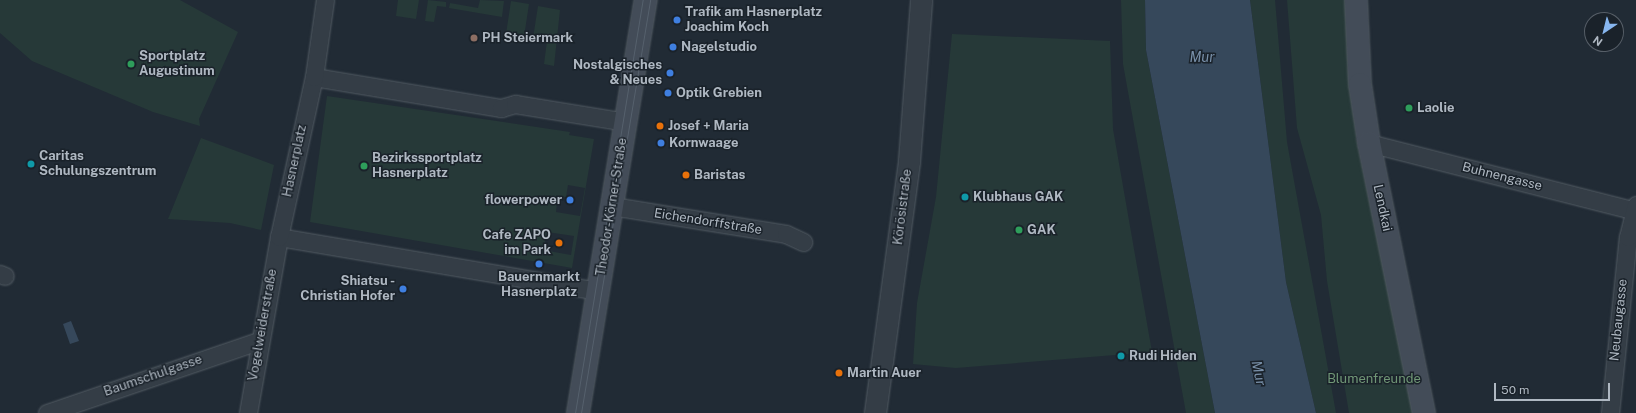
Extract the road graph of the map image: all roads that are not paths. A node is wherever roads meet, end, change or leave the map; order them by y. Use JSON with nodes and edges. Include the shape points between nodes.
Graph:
{"nodes":[{"id":1,"x":325,"y":0,"type":"edge"},
{"id":2,"x":646,"y":0,"type":"edge"},
{"id":3,"x":921,"y":0,"type":"edge"},
{"id":4,"x":1356,"y":0,"type":"edge"},
{"id":5,"x":314,"y":77,"type":"junction"},
{"id":6,"x":626,"y":122,"type":"junction"},
{"id":7,"x":1369,"y":143,"type":"junction"},
{"id":8,"x":612,"y":206,"type":"junction"},
{"id":9,"x":1635,"y":215,"type":"edge"},
{"id":10,"x":279,"y":237,"type":"junction"},
{"id":11,"x":803,"y":242,"type":"dead end"},
{"id":12,"x":599,"y":291,"type":"junction"},
{"id":13,"x":259,"y":341,"type":"junction"},
{"id":14,"x":47,"y":413,"type":"edge"},
{"id":15,"x":248,"y":413,"type":"edge"},
{"id":16,"x":578,"y":413,"type":"edge"},
{"id":17,"x":875,"y":413,"type":"edge"},
{"id":18,"x":1424,"y":413,"type":"edge"},
{"id":19,"x":1610,"y":413,"type":"edge"}],
"edges":[{"from":1,"to":5,"type":"street","name":"Hasnerplatz"},
{"from":2,"to":6,"type":"main road","name":"Theodor-Körner-Straße"},
{"from":3,"to":17,"type":"street","name":"Körösistraße","via":[[908,168]]},
{"from":4,"to":7,"type":"main road","name":"Lendkai","via":[[1360,84]]},
{"from":5,"to":6,"type":"street","via":[[501,108],[515,104]]},
{"from":5,"to":10,"type":"street","name":"Hasnerplatz"},
{"from":6,"to":8,"type":"main road","name":"Theodor-Körner-Straße"},
{"from":7,"to":9,"type":"street","name":"Buhnengasse"},
{"from":7,"to":18,"type":"main road","name":"Lendkai"},
{"from":8,"to":11,"type":"street","name":"Eichendorffstraße","via":[[786,234]]},
{"from":8,"to":12,"type":"main road","name":"Theodor-Körner-Straße"},
{"from":9,"to":19,"type":"street","name":"Neubaugasse"},
{"from":10,"to":12,"type":"street"},
{"from":10,"to":13,"type":"street","name":"Vogelweiderstraße"},
{"from":12,"to":16,"type":"main road","name":"Theodor-Körner-Straße"},
{"from":13,"to":14,"type":"street","name":"Baumschulgasse"},
{"from":13,"to":15,"type":"street","name":"Vogelweiderstraße"}]}
